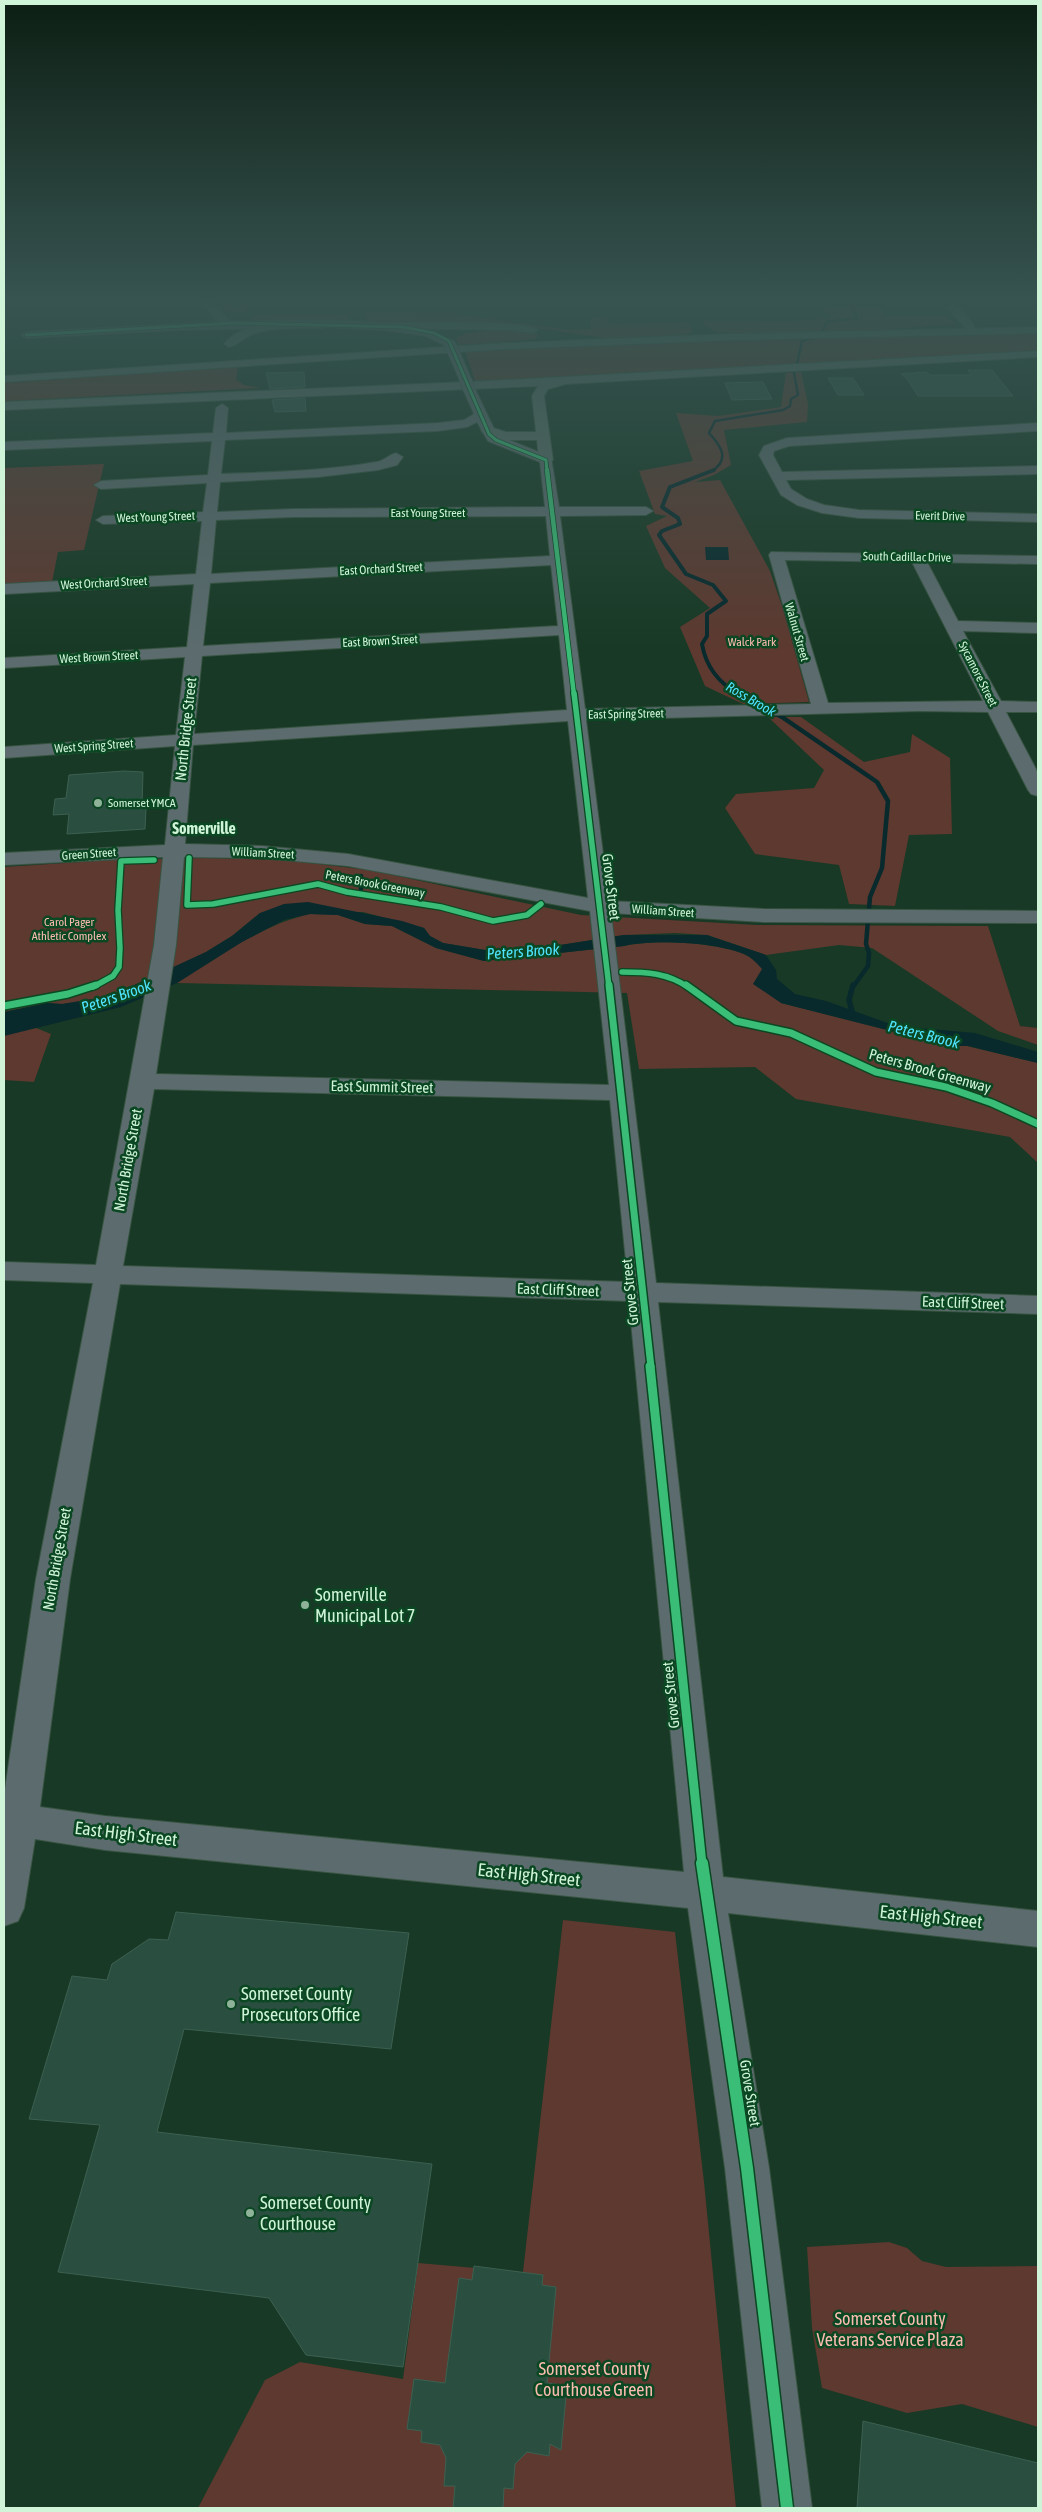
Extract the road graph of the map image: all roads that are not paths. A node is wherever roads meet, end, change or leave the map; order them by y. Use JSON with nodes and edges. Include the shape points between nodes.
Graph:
{"nodes":[{"id":1,"x":217,"y":416,"type":"edge"},
{"id":2,"x":225,"y":416,"type":"edge"},
{"id":3,"x":480,"y":416,"type":"joint"},
{"id":4,"x":540,"y":416,"type":"edge"},
{"id":5,"x":220,"y":423,"type":"junction"},
{"id":6,"x":1038,"y":427,"type":"edge"},
{"id":7,"x":1016,"y":428,"type":"junction"},
{"id":8,"x":487,"y":430,"type":"junction"},
{"id":9,"x":542,"y":436,"type":"junction"},
{"id":10,"x":1034,"y":442,"type":"dead end"},
{"id":11,"x":4,"y":446,"type":"edge"},
{"id":12,"x":404,"y":455,"type":"dead end"},
{"id":13,"x":546,"y":460,"type":"junction"},
{"id":14,"x":1038,"y":470,"type":"edge"},
{"id":15,"x":778,"y":476,"type":"junction"},
{"id":16,"x":214,"y":479,"type":"junction"},
{"id":17,"x":101,"y":485,"type":"dead end"},
{"id":18,"x":646,"y":511,"type":"dead end"},
{"id":19,"x":553,"y":512,"type":"junction"},
{"id":20,"x":842,"y":513,"type":"junction"},
{"id":21,"x":209,"y":515,"type":"junction"},
{"id":22,"x":1038,"y":518,"type":"edge"},
{"id":23,"x":103,"y":520,"type":"dead end"},
{"id":24,"x":776,"y":555,"type":"joint"},
{"id":25,"x":845,"y":556,"type":"junction"},
{"id":26,"x":917,"y":558,"type":"junction"},
{"id":27,"x":558,"y":560,"type":"junction"},
{"id":28,"x":1038,"y":560,"type":"edge"},
{"id":29,"x":203,"y":578,"type":"junction"},
{"id":30,"x":4,"y":589,"type":"edge"},
{"id":31,"x":953,"y":626,"type":"junction"},
{"id":32,"x":1038,"y":628,"type":"edge"},
{"id":33,"x":566,"y":630,"type":"junction"},
{"id":34,"x":194,"y":652,"type":"junction"},
{"id":35,"x":4,"y":663,"type":"edge"},
{"id":36,"x":995,"y":706,"type":"junction"},
{"id":37,"x":1038,"y":707,"type":"edge"},
{"id":38,"x":821,"y":709,"type":"junction"},
{"id":39,"x":576,"y":715,"type":"junction"},
{"id":40,"x":184,"y":740,"type":"junction"},
{"id":41,"x":4,"y":752,"type":"edge"},
{"id":42,"x":1038,"y":790,"type":"edge"},
{"id":43,"x":173,"y":850,"type":"junction"},
{"id":44,"x":4,"y":859,"type":"edge"},
{"id":45,"x":600,"y":915,"type":"junction"},
{"id":46,"x":1038,"y":917,"type":"edge"},
{"id":47,"x":143,"y":1081,"type":"junction"},
{"id":48,"x":622,"y":1093,"type":"junction"},
{"id":49,"x":4,"y":1272,"type":"edge"},
{"id":50,"x":108,"y":1274,"type":"junction"},
{"id":51,"x":644,"y":1293,"type":"junction"},
{"id":52,"x":1038,"y":1305,"type":"edge"},
{"id":53,"x":11,"y":1819,"type":"edge"},
{"id":54,"x":705,"y":1892,"type":"junction"},
{"id":55,"x":4,"y":1908,"type":"edge"},
{"id":56,"x":1038,"y":1929,"type":"edge"},
{"id":57,"x":787,"y":2508,"type":"edge"}],
"edges":[{"from":1,"to":5,"type":"highway"},
{"from":2,"to":5,"type":"highway"},
{"from":3,"to":5,"type":"street","via":[[467,423],[438,427],[262,435],[233,432]]},
{"from":3,"to":8,"type":"street"},
{"from":4,"to":9,"type":"highway"},
{"from":5,"to":11,"type":"street"},
{"from":5,"to":16,"type":"street","name":"North Bridge Street"},
{"from":6,"to":7,"type":"street"},
{"from":7,"to":10,"type":"street"},
{"from":7,"to":15,"type":"street","name":"Everit Drive","via":[[782,443],[769,449],[766,455]]},
{"from":8,"to":9,"type":"highway","via":[[505,436]]},
{"from":8,"to":13,"type":"street","via":[[496,440]]},
{"from":9,"to":13,"type":"highway"},
{"from":12,"to":16,"type":"street","via":[[388,464],[369,468]]},
{"from":13,"to":19,"type":"street","name":"Grove Street"},
{"from":14,"to":15,"type":"street"},
{"from":15,"to":20,"type":"street","name":"Everit Drive","via":[[786,492],[794,498]]},
{"from":16,"to":17,"type":"street"},
{"from":16,"to":21,"type":"street","name":"North Bridge Street"},
{"from":18,"to":19,"type":"street","name":"East Young Street"},
{"from":19,"to":21,"type":"street","name":"East Young Street"},
{"from":19,"to":27,"type":"street","name":"Grove Street"},
{"from":20,"to":22,"type":"street","name":"Everit Drive"},
{"from":20,"to":25,"type":"street","via":[[836,534]]},
{"from":21,"to":23,"type":"street","name":"West Young Street"},
{"from":21,"to":29,"type":"street","name":"North Bridge Street"},
{"from":24,"to":25,"type":"street","name":"South Cadillac Drive"},
{"from":24,"to":38,"type":"street","name":"Walnut Street"},
{"from":25,"to":26,"type":"street","name":"South Cadillac Drive"},
{"from":26,"to":28,"type":"street","name":"South Cadillac Drive"},
{"from":26,"to":31,"type":"street","name":"Sycamore Street"},
{"from":27,"to":29,"type":"street","name":"East Orchard Street"},
{"from":27,"to":33,"type":"street","name":"Grove Street"},
{"from":29,"to":30,"type":"street","name":"West Orchard Street"},
{"from":29,"to":34,"type":"street","name":"North Bridge Street"},
{"from":31,"to":32,"type":"street"},
{"from":31,"to":36,"type":"street","name":"Sycamore Street"},
{"from":33,"to":34,"type":"street","name":"East Brown Street"},
{"from":33,"to":39,"type":"street","name":"Grove Street"},
{"from":34,"to":35,"type":"street","name":"West Brown Street"},
{"from":34,"to":40,"type":"street","name":"North Bridge Street"},
{"from":36,"to":37,"type":"street","name":"East Spring Street"},
{"from":36,"to":38,"type":"street","name":"East Spring Street"},
{"from":36,"to":42,"type":"street","name":"Sycamore Street"},
{"from":38,"to":39,"type":"street","name":"East Spring Street"},
{"from":39,"to":40,"type":"street","name":"East Spring Street"},
{"from":39,"to":45,"type":"street","name":"Grove Street"},
{"from":40,"to":41,"type":"street","name":"West Spring Street"},
{"from":40,"to":43,"type":"street","name":"North Bridge Street"},
{"from":43,"to":44,"type":"street","name":"Green Street"},
{"from":43,"to":45,"type":"street","name":"William Street","via":[[345,859],[541,897]]},
{"from":43,"to":47,"type":"street","name":"North Bridge Street","via":[[165,945]]},
{"from":45,"to":46,"type":"street","name":"William Street"},
{"from":45,"to":48,"type":"street","name":"Grove Street"},
{"from":47,"to":48,"type":"street","name":"East Summit Street"},
{"from":47,"to":50,"type":"street","name":"North Bridge Street"},
{"from":48,"to":51,"type":"street","name":"Grove Street"},
{"from":49,"to":50,"type":"street","name":"East Cliff Street"},
{"from":50,"to":51,"type":"street","name":"East Cliff Street"},
{"from":50,"to":53,"type":"street","name":"North Bridge Street"},
{"from":51,"to":52,"type":"street","name":"East Cliff Street"},
{"from":51,"to":54,"type":"street","name":"Grove Street"},
{"from":53,"to":54,"type":"street","name":"East High Street","via":[[113,1834]]},
{"from":53,"to":55,"type":"street","name":"North Bridge Street"},
{"from":54,"to":56,"type":"street","name":"East High Street"},
{"from":54,"to":57,"type":"street","name":"Grove Street","via":[[747,2168]]}]}
